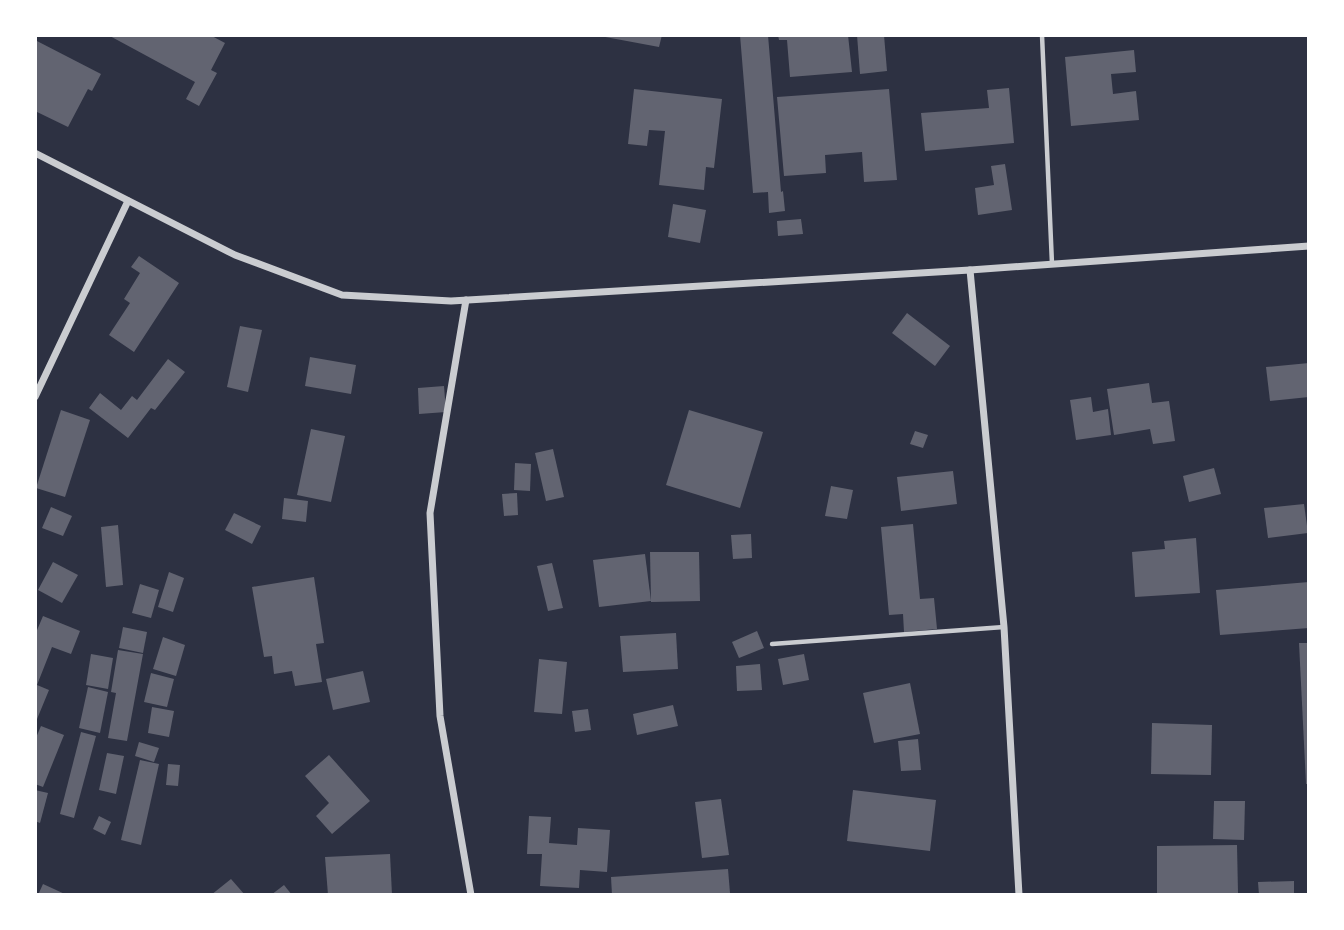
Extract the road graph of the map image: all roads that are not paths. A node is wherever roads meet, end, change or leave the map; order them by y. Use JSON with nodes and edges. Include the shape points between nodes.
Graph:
{"nodes":[{"id":1,"x":1042,"y":35,"type":"edge"},
{"id":2,"x":35,"y":153,"type":"edge"},
{"id":3,"x":128,"y":201,"type":"junction"},
{"id":4,"x":1309,"y":246,"type":"edge"},
{"id":5,"x":1052,"y":264,"type":"junction"},
{"id":6,"x":970,"y":270,"type":"junction"},
{"id":7,"x":466,"y":300,"type":"junction"},
{"id":8,"x":35,"y":397,"type":"edge"},
{"id":9,"x":1004,"y":626,"type":"junction"},
{"id":10,"x":772,"y":644,"type":"dead end"},
{"id":11,"x":471,"y":895,"type":"edge"},
{"id":12,"x":1019,"y":895,"type":"edge"}],
"edges":[{"from":1,"to":5,"type":"lane"},
{"from":2,"to":3,"type":"street"},
{"from":3,"to":7,"type":"street","via":[[235,255],[342,295]]},
{"from":3,"to":8,"type":"street"},
{"from":4,"to":5,"type":"street"},
{"from":5,"to":6,"type":"street"},
{"from":6,"to":7,"type":"street"},
{"from":6,"to":9,"type":"street"},
{"from":7,"to":11,"type":"street","via":[[430,513],[440,716]]},
{"from":9,"to":10,"type":"lane"},
{"from":9,"to":12,"type":"street"}]}
